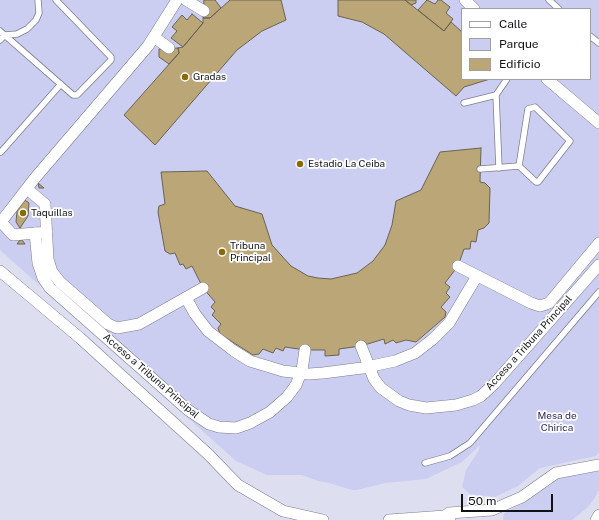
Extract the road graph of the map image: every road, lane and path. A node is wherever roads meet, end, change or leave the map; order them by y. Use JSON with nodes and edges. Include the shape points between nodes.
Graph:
{"nodes":[{"id":1,"x":38,"y":0,"type":"edge"},
{"id":2,"x":56,"y":0,"type":"edge"},
{"id":3,"x":177,"y":0,"type":"edge"},
{"id":4,"x":186,"y":0,"type":"edge"},
{"id":5,"x":465,"y":0,"type":"edge"},
{"id":6,"x":549,"y":0,"type":"edge"},
{"id":7,"x":473,"y":8,"type":"edge"},
{"id":8,"x":558,"y":8,"type":"edge"},
{"id":9,"x":204,"y":11,"type":"dead end"},
{"id":10,"x":2,"y":33,"type":"edge"},
{"id":11,"x":154,"y":37,"type":"junction"},
{"id":12,"x":591,"y":37,"type":"edge"},
{"id":13,"x":0,"y":40,"type":"edge"},
{"id":14,"x":599,"y":43,"type":"edge"},
{"id":15,"x":169,"y":48,"type":"dead end"},
{"id":16,"x":506,"y":80,"type":"edge"},
{"id":17,"x":548,"y":80,"type":"edge"},
{"id":18,"x":61,"y":84,"type":"junction"},
{"id":19,"x":496,"y":95,"type":"junction"},
{"id":20,"x":464,"y":103,"type":"dead end"},
{"id":21,"x":599,"y":123,"type":"edge"},
{"id":22,"x":1,"y":152,"type":"edge"},
{"id":23,"x":519,"y":166,"type":"junction"},
{"id":24,"x":499,"y":168,"type":"junction"},
{"id":25,"x":480,"y":169,"type":"dead end"},
{"id":26,"x":30,"y":191,"type":"junction"},
{"id":27,"x":1,"y":222,"type":"edge"},
{"id":28,"x":47,"y":232,"type":"junction"},
{"id":29,"x":35,"y":233,"type":"junction"},
{"id":30,"x":599,"y":243,"type":"edge"},
{"id":31,"x":599,"y":265,"type":"edge"},
{"id":32,"x":458,"y":266,"type":"dead end"},
{"id":33,"x":0,"y":271,"type":"edge"},
{"id":34,"x":477,"y":276,"type":"junction"},
{"id":35,"x":203,"y":288,"type":"dead end"},
{"id":36,"x":599,"y":292,"type":"edge"},
{"id":37,"x":186,"y":298,"type":"junction"},
{"id":38,"x":361,"y":346,"type":"dead end"},
{"id":39,"x":305,"y":350,"type":"dead end"},
{"id":40,"x":369,"y":367,"type":"junction"},
{"id":41,"x":300,"y":373,"type":"junction"},
{"id":42,"x":425,"y":463,"type":"dead end"},
{"id":43,"x":599,"y":464,"type":"edge"},
{"id":44,"x":599,"y":515,"type":"edge"},
{"id":45,"x":445,"y":516,"type":"junction"},
{"id":46,"x":323,"y":520,"type":"edge"},
{"id":47,"x":389,"y":520,"type":"edge"},
{"id":48,"x":456,"y":520,"type":"edge"},
{"id":49,"x":596,"y":520,"type":"edge"}],
"edges":[{"from":1,"to":10,"type":"lane","via":[[36,20],[27,29]]},
{"from":2,"to":18,"type":"lane","via":[[111,57],[111,60],[76,95]]},
{"from":3,"to":11,"type":"street"},
{"from":4,"to":9,"type":"street"},
{"from":5,"to":7,"type":"street"},
{"from":6,"to":8,"type":"lane"},
{"from":10,"to":13,"type":"lane"},
{"from":10,"to":18,"type":"lane"},
{"from":11,"to":15,"type":"street"},
{"from":11,"to":26,"type":"street"},
{"from":12,"to":14,"type":"lane"},
{"from":16,"to":19,"type":"lane"},
{"from":17,"to":21,"type":"street"},
{"from":18,"to":22,"type":"lane"},
{"from":19,"to":20,"type":"lane"},
{"from":19,"to":24,"type":"lane"},
{"from":23,"to":23,"type":"lane","via":[[528,109],[535,107],[570,141],[538,182]]},
{"from":23,"to":24,"type":"lane"},
{"from":24,"to":25,"type":"lane"},
{"from":26,"to":27,"type":"street"},
{"from":26,"to":28,"type":"street","name":"Acceso a Tribuna Principal","via":[[45,204]]},
{"from":27,"to":29,"type":"street","via":[[13,235]]},
{"from":28,"to":29,"type":"street"},
{"from":28,"to":37,"type":"street","name":"Acceso a Tribuna Principal","via":[[50,266],[55,277],[112,327],[122,328],[139,324]]},
{"from":29,"to":41,"type":"street","name":"Acceso a Tribuna Principal","via":[[38,264],[50,288],[202,420],[229,429],[250,423],[270,412],[287,398]]},
{"from":30,"to":34,"type":"street","name":"Acceso a Tribuna Principal","via":[[549,303],[544,305],[531,304]]},
{"from":31,"to":40,"type":"street","name":"Acceso a Tribuna Principal","via":[[494,384],[473,400],[426,408],[409,405],[381,388]]},
{"from":32,"to":34,"type":"street","name":"Acceso a Tribuna Principal"},
{"from":33,"to":46,"type":"street","via":[[80,338],[208,454],[238,485],[283,511]]},
{"from":34,"to":40,"type":"street","via":[[449,323],[433,339],[407,357]]},
{"from":35,"to":37,"type":"street","name":"Acceso a Tribuna Principal"},
{"from":36,"to":42,"type":"lane","via":[[470,443],[450,456]]},
{"from":37,"to":41,"type":"street","via":[[208,331],[234,351],[257,364]]},
{"from":38,"to":40,"type":"street","name":"Acceso a Tribuna Principal"},
{"from":39,"to":41,"type":"street","name":"Acceso a Tribuna Principal"},
{"from":40,"to":41,"type":"street"},
{"from":43,"to":45,"type":"street","via":[[556,473],[522,497],[492,510],[449,513]]},
{"from":44,"to":49,"type":"street"},
{"from":45,"to":47,"type":"street"},
{"from":45,"to":48,"type":"street"}]}
